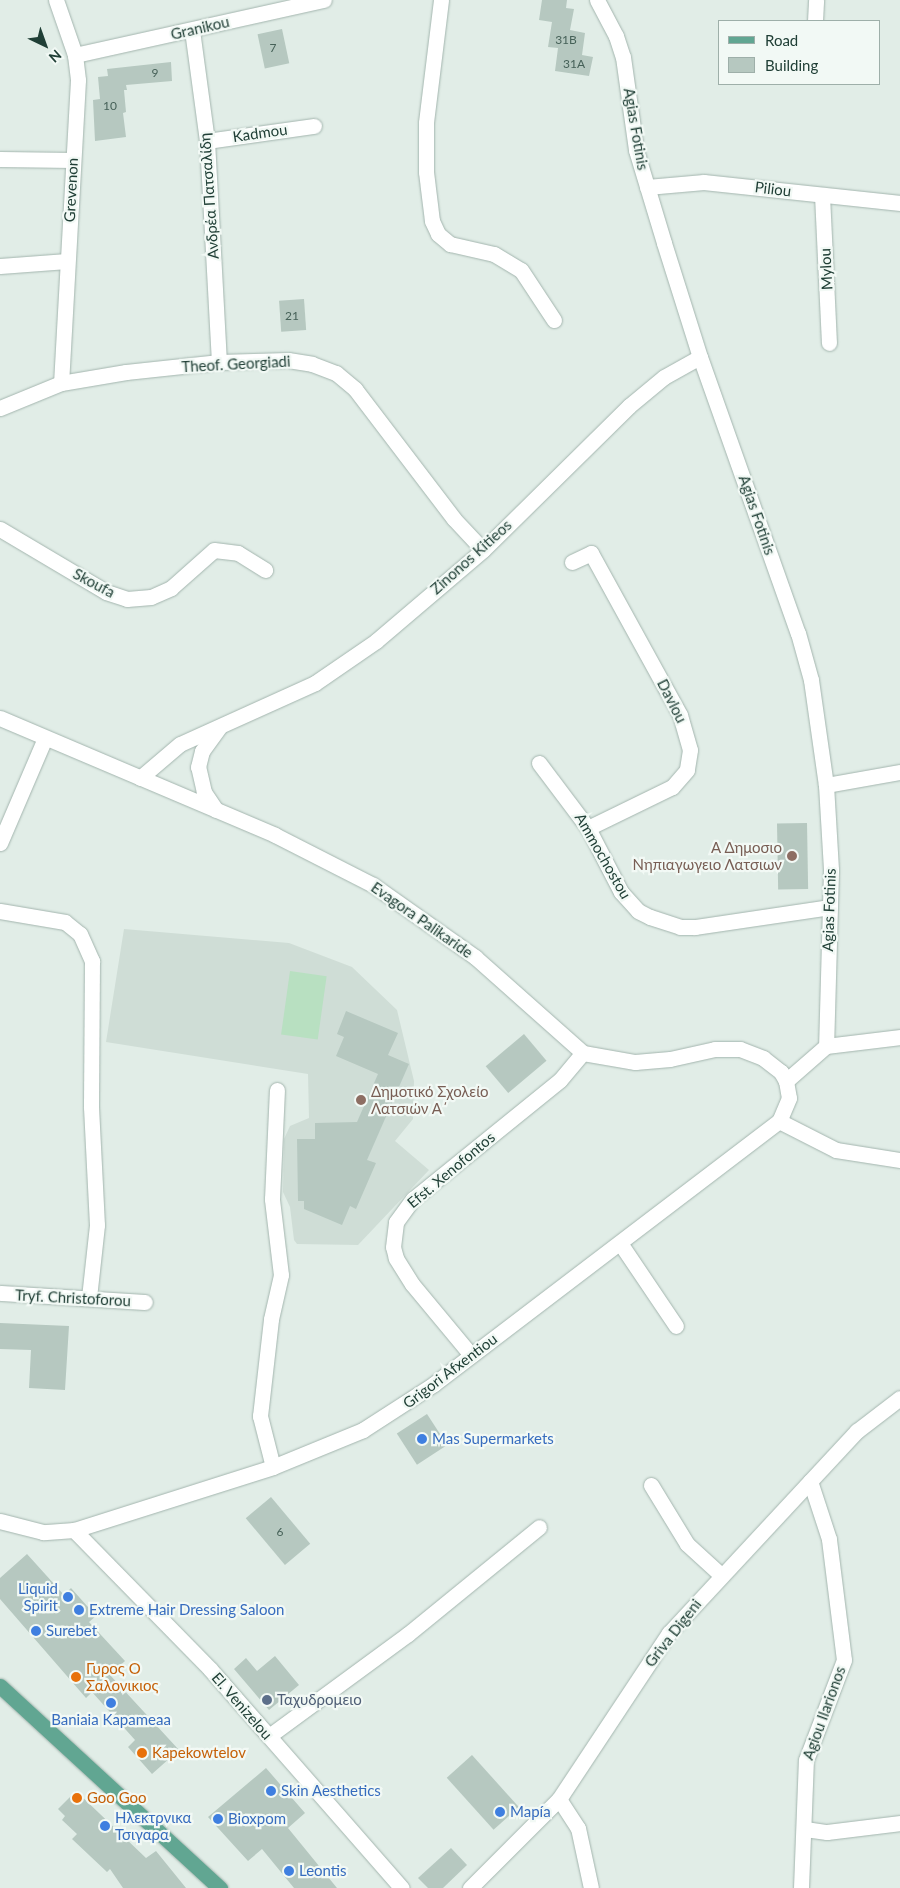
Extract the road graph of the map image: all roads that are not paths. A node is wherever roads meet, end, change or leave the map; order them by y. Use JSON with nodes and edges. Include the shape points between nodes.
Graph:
{"nodes":[{"id":1,"x":56,"y":0,"type":"edge"},
{"id":2,"x":324,"y":0,"type":"edge"},
{"id":3,"x":441,"y":0,"type":"edge"},
{"id":4,"x":597,"y":0,"type":"edge"},
{"id":5,"x":816,"y":0,"type":"edge"},
{"id":6,"x":815,"y":20,"type":"edge"},
{"id":7,"x":192,"y":30,"type":"junction"},
{"id":8,"x":75,"y":55,"type":"junction"},
{"id":9,"x":314,"y":126,"type":"dead end"},
{"id":10,"x":207,"y":140,"type":"junction"},
{"id":11,"x":0,"y":159,"type":"edge"},
{"id":12,"x":72,"y":160,"type":"junction"},
{"id":13,"x":646,"y":187,"type":"junction"},
{"id":14,"x":822,"y":195,"type":"junction"},
{"id":15,"x":900,"y":204,"type":"edge"},
{"id":16,"x":67,"y":261,"type":"junction"},
{"id":17,"x":0,"y":266,"type":"edge"},
{"id":18,"x":554,"y":320,"type":"dead end"},
{"id":19,"x":829,"y":343,"type":"dead end"},
{"id":20,"x":700,"y":357,"type":"junction"},
{"id":21,"x":219,"y":362,"type":"junction"},
{"id":22,"x":62,"y":383,"type":"junction"},
{"id":23,"x":0,"y":408,"type":"edge"},
{"id":24,"x":0,"y":529,"type":"edge"},
{"id":25,"x":483,"y":550,"type":"junction"},
{"id":26,"x":572,"y":562,"type":"dead end"},
{"id":27,"x":265,"y":570,"type":"dead end"},
{"id":28,"x":0,"y":718,"type":"edge"},
{"id":29,"x":219,"y":728,"type":"junction"},
{"id":30,"x":45,"y":738,"type":"junction"},
{"id":31,"x":539,"y":763,"type":"dead end"},
{"id":32,"x":900,"y":772,"type":"edge"},
{"id":33,"x":140,"y":778,"type":"junction"},
{"id":34,"x":826,"y":785,"type":"junction"},
{"id":35,"x":216,"y":810,"type":"junction"},
{"id":36,"x":588,"y":828,"type":"junction"},
{"id":37,"x":0,"y":844,"type":"edge"},
{"id":38,"x":830,"y":907,"type":"junction"},
{"id":39,"x":0,"y":911,"type":"edge"},
{"id":40,"x":900,"y":1037,"type":"edge"},
{"id":41,"x":826,"y":1046,"type":"junction"},
{"id":42,"x":582,"y":1053,"type":"junction"},
{"id":43,"x":786,"y":1081,"type":"junction"},
{"id":44,"x":276,"y":1090,"type":"dead end"},
{"id":45,"x":779,"y":1121,"type":"junction"},
{"id":46,"x":900,"y":1160,"type":"edge"},
{"id":47,"x":620,"y":1243,"type":"junction"},
{"id":48,"x":0,"y":1293,"type":"edge"},
{"id":49,"x":89,"y":1298,"type":"junction"},
{"id":50,"x":145,"y":1302,"type":"dead end"},
{"id":51,"x":676,"y":1326,"type":"dead end"},
{"id":52,"x":470,"y":1355,"type":"junction"},
{"id":53,"x":900,"y":1398,"type":"edge"},
{"id":54,"x":273,"y":1467,"type":"junction"},
{"id":55,"x":810,"y":1481,"type":"junction"},
{"id":56,"x":651,"y":1485,"type":"dead end"},
{"id":57,"x":0,"y":1521,"type":"edge"},
{"id":58,"x":539,"y":1527,"type":"dead end"},
{"id":59,"x":74,"y":1530,"type":"junction"},
{"id":60,"x":720,"y":1575,"type":"junction"},
{"id":61,"x":0,"y":1686,"type":"edge"},
{"id":62,"x":269,"y":1736,"type":"junction"},
{"id":63,"x":559,"y":1798,"type":"junction"},
{"id":64,"x":900,"y":1823,"type":"edge"},
{"id":65,"x":805,"y":1829,"type":"junction"},
{"id":66,"x":220,"y":1888,"type":"edge"},
{"id":67,"x":402,"y":1888,"type":"edge"},
{"id":68,"x":470,"y":1888,"type":"edge"},
{"id":69,"x":591,"y":1888,"type":"edge"},
{"id":70,"x":801,"y":1888,"type":"edge"}],
"edges":[{"from":1,"to":8,"type":"street","name":"Grevenon"},
{"from":2,"to":7,"type":"street","name":"Granikou"},
{"from":3,"to":18,"type":"street","via":[[426,123],[426,172],[432,221],[438,234],[450,244],[494,254],[521,270]]},
{"from":4,"to":13,"type":"street","name":"Agias Fotinis","via":[[623,57],[636,150]]},
{"from":5,"to":6,"type":"street"},
{"from":7,"to":8,"type":"street","name":"Granikou"},
{"from":7,"to":10,"type":"street","name":"Ανδρέα Πατσαλίδη"},
{"from":8,"to":12,"type":"street","name":"Grevenon","via":[[78,80]]},
{"from":9,"to":10,"type":"street","name":"Kadmou"},
{"from":10,"to":21,"type":"street","name":"Ανδρέα Πατσαλίδη"},
{"from":11,"to":12,"type":"street"},
{"from":12,"to":16,"type":"street","name":"Grevenon"},
{"from":13,"to":14,"type":"street","name":"Piliou","via":[[704,182]]},
{"from":13,"to":20,"type":"street","name":"Agias Fotinis"},
{"from":14,"to":15,"type":"street","name":"Piliou"},
{"from":14,"to":19,"type":"street","name":"Mylou"},
{"from":16,"to":17,"type":"street"},
{"from":16,"to":22,"type":"street","name":"Grevenon"},
{"from":20,"to":25,"type":"street","name":"Zinonos Kitieos","via":[[664,377],[629,406]]},
{"from":20,"to":34,"type":"street","name":"Agias Fotinis","via":[[798,633],[810,680]]},
{"from":21,"to":22,"type":"street","name":"Theof. Georgiadi"},
{"from":21,"to":25,"type":"street","name":"Theof. Georgiadi","via":[[302,361],[336,373],[368,405],[454,519]]},
{"from":22,"to":23,"type":"street","name":"Theof. Georgiadi"},
{"from":24,"to":27,"type":"street","name":"Skoufa","via":[[106,592],[127,599],[151,597],[171,588],[214,550],[238,552]]},
{"from":25,"to":29,"type":"street","name":"Zinonos Kitieos","via":[[343,666]]},
{"from":26,"to":36,"type":"street","name":"Davlou","via":[[591,553],[680,714],[690,750],[687,770],[672,787]]},
{"from":28,"to":30,"type":"street","name":"Evagora Palikaride"},
{"from":29,"to":33,"type":"street","name":"Zinonos Kitieos","via":[[180,744]]},
{"from":29,"to":35,"type":"street","name":"Zinonos Kitieos","via":[[202,751],[198,767],[204,792]]},
{"from":30,"to":33,"type":"street","name":"Evagora Palikaride"},
{"from":30,"to":37,"type":"street"},
{"from":31,"to":36,"type":"street","name":"Ammochostou"},
{"from":32,"to":34,"type":"street"},
{"from":33,"to":35,"type":"street","name":"Evagora Palikaride"},
{"from":34,"to":38,"type":"street","name":"Agias Fotinis"},
{"from":35,"to":42,"type":"street","name":"Evagora Palikaride","via":[[337,866],[406,906],[475,958]]},
{"from":36,"to":38,"type":"street","name":"Ammochostou","via":[[630,902],[638,911],[664,923],[695,927]]},
{"from":38,"to":41,"type":"street","name":"Agias Fotinis"},
{"from":39,"to":49,"type":"street","via":[[65,922],[80,934],[92,961],[91,1107],[97,1225]]},
{"from":40,"to":41,"type":"street"},
{"from":41,"to":43,"type":"street"},
{"from":42,"to":43,"type":"street","name":"Evagora Palikaride","via":[[604,1059],[643,1062],[715,1048],[740,1049],[763,1058]]},
{"from":42,"to":52,"type":"street","name":"Efst. Xenofontos","via":[[560,1080],[413,1199],[396,1222],[393,1247],[396,1258],[412,1284]]},
{"from":43,"to":45,"type":"street","via":[[789,1098]]},
{"from":44,"to":54,"type":"street","via":[[272,1198],[281,1275],[271,1319],[260,1410],[262,1435]]},
{"from":45,"to":46,"type":"street","via":[[836,1150]]},
{"from":45,"to":47,"type":"street","name":"Grigori Afxentiou"},
{"from":47,"to":51,"type":"street"},
{"from":47,"to":52,"type":"street","name":"Grigori Afxentiou"},
{"from":48,"to":49,"type":"street","name":"Tryf. Christoforou"},
{"from":49,"to":50,"type":"street","name":"Tryf. Christoforou"},
{"from":52,"to":54,"type":"street","name":"Grigori Afxentiou","via":[[395,1412],[363,1430]]},
{"from":53,"to":55,"type":"street","name":"Griva Digeni","via":[[866,1423]]},
{"from":54,"to":59,"type":"street","name":"Grigori Afxentiou"},
{"from":55,"to":60,"type":"street","name":"Griva Digeni"},
{"from":55,"to":65,"type":"street","name":"Agiou Ilarionos","via":[[829,1539],[844,1660],[806,1760]]},
{"from":56,"to":60,"type":"street","via":[[687,1544]]},
{"from":57,"to":59,"type":"street","name":"Grigori Afxentiou","via":[[43,1532]]},
{"from":58,"to":62,"type":"street","via":[[408,1634]]},
{"from":59,"to":62,"type":"street","name":"El. Venizelou","via":[[210,1669]]},
{"from":60,"to":63,"type":"street","name":"Griva Digeni","via":[[669,1633]]},
{"from":61,"to":66,"type":"main road"},
{"from":62,"to":67,"type":"street","name":"El. Venizelou"},
{"from":63,"to":68,"type":"street","name":"Griva Digeni"},
{"from":63,"to":69,"type":"street","via":[[578,1828]]},
{"from":64,"to":65,"type":"street","via":[[827,1832]]},
{"from":65,"to":70,"type":"street","name":"Agiou Ilarionos"}]}
